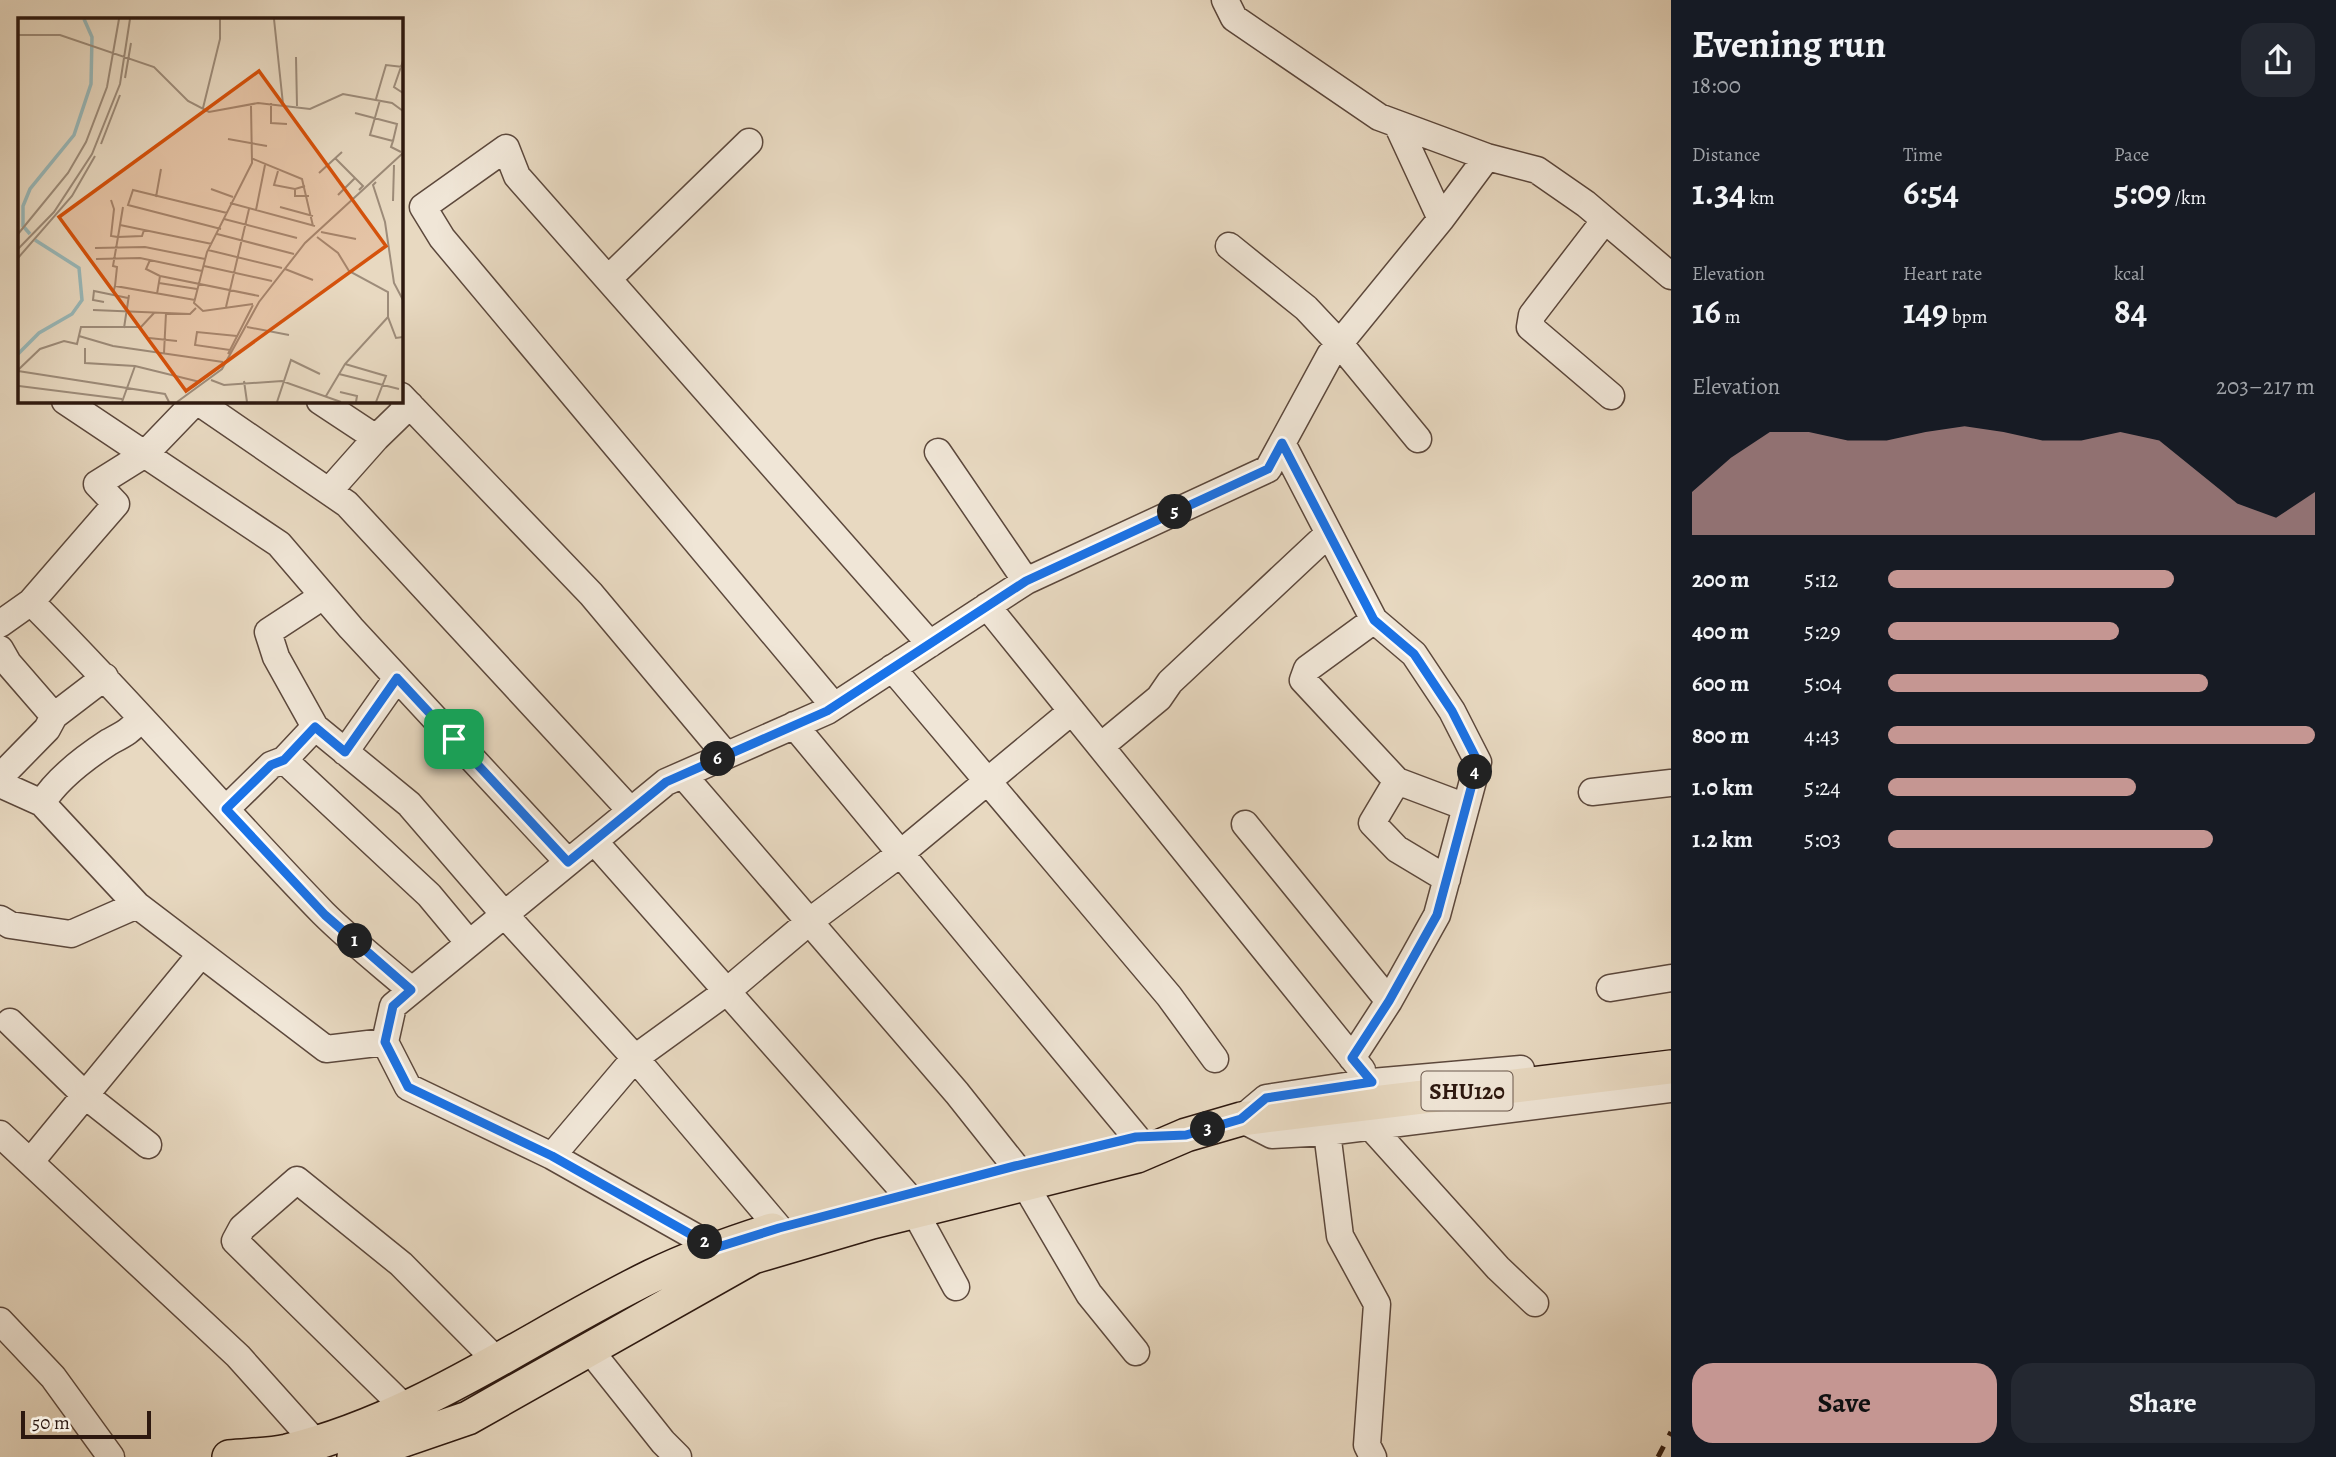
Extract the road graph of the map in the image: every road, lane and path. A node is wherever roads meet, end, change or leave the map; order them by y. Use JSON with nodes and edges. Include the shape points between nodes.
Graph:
{"nodes":[{"id":1,"x":1225,"y":0,"type":"edge"},
{"id":2,"x":1397,"y":124,"type":"junction"},
{"id":3,"x":749,"y":142,"type":"dead end"},
{"id":4,"x":1487,"y":157,"type":"junction"},
{"id":5,"x":1441,"y":219,"type":"junction"},
{"id":6,"x":1605,"y":220,"type":"junction"},
{"id":7,"x":1229,"y":246,"type":"dead end"},
{"id":8,"x":1671,"y":274,"type":"edge"},
{"id":9,"x":608,"y":279,"type":"junction"},
{"id":10,"x":1339,"y":343,"type":"junction"},
{"id":11,"x":1611,"y":396,"type":"dead end"},
{"id":12,"x":405,"y":400,"type":"edge"},
{"id":13,"x":67,"y":402,"type":"edge"},
{"id":14,"x":196,"y":402,"type":"edge"},
{"id":15,"x":198,"y":402,"type":"edge"},
{"id":16,"x":322,"y":402,"type":"edge"},
{"id":17,"x":376,"y":438,"type":"junction"},
{"id":18,"x":1418,"y":439,"type":"dead end"},
{"id":19,"x":1282,"y":443,"type":"junction"},
{"id":20,"x":938,"y":452,"type":"dead end"},
{"id":21,"x":145,"y":454,"type":"junction"},
{"id":22,"x":329,"y":491,"type":"junction"},
{"id":23,"x":1328,"y":534,"type":"junction"},
{"id":24,"x":1026,"y":581,"type":"junction"},
{"id":25,"x":323,"y":596,"type":"junction"},
{"id":26,"x":32,"y":602,"type":"junction"},
{"id":27,"x":987,"y":606,"type":"junction"},
{"id":28,"x":1374,"y":620,"type":"junction"},
{"id":29,"x":0,"y":624,"type":"edge"},
{"id":30,"x":929,"y":644,"type":"junction"},
{"id":31,"x":0,"y":649,"type":"edge"},
{"id":32,"x":892,"y":668,"type":"junction"},
{"id":33,"x":105,"y":677,"type":"junction"},
{"id":34,"x":397,"y":678,"type":"junction"},
{"id":35,"x":834,"y":706,"type":"junction"},
{"id":36,"x":1072,"y":711,"type":"junction"},
{"id":37,"x":54,"y":716,"type":"junction"},
{"id":38,"x":140,"y":719,"type":"junction"},
{"id":39,"x":794,"y":725,"type":"junction"},
{"id":40,"x":315,"y":727,"type":"junction"},
{"id":41,"x":1101,"y":747,"type":"junction"},
{"id":42,"x":345,"y":752,"type":"junction"},
{"id":43,"x":726,"y":755,"type":"junction"},
{"id":44,"x":284,"y":760,"type":"junction"},
{"id":45,"x":683,"y":775,"type":"junction"},
{"id":46,"x":0,"y":776,"type":"edge"},
{"id":47,"x":1397,"y":781,"type":"junction"},
{"id":48,"x":988,"y":782,"type":"junction"},
{"id":49,"x":1671,"y":783,"type":"edge"},
{"id":50,"x":0,"y":784,"type":"edge"},
{"id":51,"x":1592,"y":792,"type":"dead end"},
{"id":52,"x":42,"y":803,"type":"junction"},
{"id":53,"x":1466,"y":807,"type":"junction"},
{"id":54,"x":226,"y":809,"type":"junction"},
{"id":55,"x":631,"y":811,"type":"junction"},
{"id":56,"x":1245,"y":824,"type":"dead end"},
{"id":57,"x":594,"y":841,"type":"junction"},
{"id":58,"x":901,"y":853,"type":"junction"},
{"id":59,"x":568,"y":862,"type":"junction"},
{"id":60,"x":1447,"y":879,"type":"junction"},
{"id":61,"x":137,"y":905,"type":"junction"},
{"id":62,"x":504,"y":914,"type":"junction"},
{"id":63,"x":0,"y":919,"type":"edge"},
{"id":64,"x":810,"y":921,"type":"junction"},
{"id":65,"x":469,"y":943,"type":"junction"},
{"id":66,"x":201,"y":954,"type":"junction"},
{"id":67,"x":1671,"y":978,"type":"edge"},
{"id":68,"x":1610,"y":988,"type":"dead end"},
{"id":69,"x":411,"y":990,"type":"junction"},
{"id":70,"x":726,"y":992,"type":"junction"},
{"id":71,"x":1389,"y":1001,"type":"junction"},
{"id":72,"x":10,"y":1022,"type":"dead end"},
{"id":73,"x":385,"y":1042,"type":"junction"},
{"id":74,"x":1671,"y":1055,"type":"edge"},
{"id":75,"x":635,"y":1058,"type":"junction"},
{"id":76,"x":1352,"y":1058,"type":"junction"},
{"id":77,"x":1215,"y":1059,"type":"dead end"},
{"id":78,"x":1671,"y":1067,"type":"edge"},
{"id":79,"x":1372,"y":1082,"type":"junction"},
{"id":80,"x":1671,"y":1089,"type":"edge"},
{"id":81,"x":86,"y":1096,"type":"junction"},
{"id":82,"x":1252,"y":1117,"type":"junction"},
{"id":83,"x":1371,"y":1127,"type":"junction"},
{"id":84,"x":1327,"y":1132,"type":"junction"},
{"id":85,"x":0,"y":1134,"type":"edge"},
{"id":86,"x":1186,"y":1135,"type":"junction"},
{"id":87,"x":1136,"y":1137,"type":"junction"},
{"id":88,"x":148,"y":1145,"type":"dead end"},
{"id":89,"x":552,"y":1156,"type":"junction"},
{"id":90,"x":31,"y":1161,"type":"junction"},
{"id":91,"x":1019,"y":1175,"type":"junction"},
{"id":92,"x":911,"y":1203,"type":"junction"},
{"id":93,"x":779,"y":1228,"type":"junction"},
{"id":94,"x":715,"y":1248,"type":"junction"},
{"id":95,"x":956,"y":1287,"type":"dead end"},
{"id":96,"x":1535,"y":1303,"type":"dead end"},
{"id":97,"x":0,"y":1321,"type":"edge"},
{"id":98,"x":589,"y":1349,"type":"junction"},
{"id":99,"x":1136,"y":1353,"type":"dead end"},
{"id":100,"x":498,"y":1362,"type":"junction"},
{"id":101,"x":405,"y":1408,"type":"junction"},
{"id":102,"x":315,"y":1442,"type":"junction"},
{"id":103,"x":111,"y":1457,"type":"edge"},
{"id":104,"x":229,"y":1457,"type":"edge"},
{"id":105,"x":354,"y":1457,"type":"edge"},
{"id":106,"x":678,"y":1457,"type":"edge"},
{"id":107,"x":1373,"y":1457,"type":"edge"}],
"edges":[{"from":1,"to":2,"type":"street","via":[[1234,18],[1379,117]]},
{"from":2,"to":4,"type":"street"},
{"from":2,"to":5,"type":"street"},
{"from":3,"to":9,"type":"street"},
{"from":4,"to":5,"type":"street"},
{"from":4,"to":6,"type":"street","via":[[1537,170]]},
{"from":5,"to":10,"type":"street"},
{"from":6,"to":8,"type":"street"},
{"from":6,"to":11,"type":"street","via":[[1532,315],[1530,327]]},
{"from":7,"to":10,"type":"street","via":[[1306,308]]},
{"from":9,"to":30,"type":"street"},
{"from":9,"to":35,"type":"street","via":[[517,176],[506,148],[423,207],[442,238]]},
{"from":10,"to":18,"type":"street"},
{"from":10,"to":19,"type":"street"},
{"from":12,"to":17,"type":"street"},
{"from":12,"to":43,"type":"street","via":[[591,594]]},
{"from":13,"to":21,"type":"street"},
{"from":14,"to":21,"type":"street"},
{"from":15,"to":22,"type":"street"},
{"from":16,"to":17,"type":"street"},
{"from":17,"to":22,"type":"street"},
{"from":19,"to":23,"type":"street"},
{"from":19,"to":24,"type":"street","via":[[1268,469]]},
{"from":20,"to":24,"type":"street"},
{"from":21,"to":25,"type":"street","via":[[279,544]]},
{"from":21,"to":26,"type":"street","via":[[97,484],[116,504]]},
{"from":22,"to":55,"type":"street","via":[[347,504]]},
{"from":23,"to":28,"type":"street"},
{"from":23,"to":41,"type":"street","via":[[1170,682],[1159,698]]},
{"from":24,"to":27,"type":"street"},
{"from":25,"to":34,"type":"street"},
{"from":25,"to":40,"type":"street","via":[[268,632],[276,657]]},
{"from":26,"to":29,"type":"street"},
{"from":26,"to":33,"type":"street"},
{"from":27,"to":30,"type":"street"},
{"from":27,"to":36,"type":"street"},
{"from":28,"to":47,"type":"street","via":[[1307,670],[1303,680]]},
{"from":28,"to":53,"type":"street","via":[[1414,654],[1452,711],[1478,762]]},
{"from":30,"to":32,"type":"street"},
{"from":31,"to":37,"type":"street"},
{"from":32,"to":35,"type":"street"},
{"from":32,"to":48,"type":"street"},
{"from":33,"to":37,"type":"street"},
{"from":33,"to":38,"type":"street"},
{"from":34,"to":42,"type":"street"},
{"from":34,"to":59,"type":"street"},
{"from":35,"to":39,"type":"street"},
{"from":36,"to":41,"type":"street"},
{"from":36,"to":48,"type":"street"},
{"from":37,"to":46,"type":"street"},
{"from":38,"to":52,"type":"street","via":[[132,730],[107,743],[51,787]]},
{"from":38,"to":54,"type":"street"},
{"from":39,"to":43,"type":"street"},
{"from":39,"to":58,"type":"street"},
{"from":40,"to":42,"type":"street"},
{"from":40,"to":44,"type":"street"},
{"from":41,"to":76,"type":"street"},
{"from":42,"to":62,"type":"street","via":[[409,804]]},
{"from":43,"to":45,"type":"street"},
{"from":44,"to":54,"type":"street","via":[[271,765]]},
{"from":44,"to":65,"type":"street","via":[[429,895]]},
{"from":45,"to":55,"type":"street","via":[[666,782]]},
{"from":45,"to":64,"type":"street"},
{"from":47,"to":53,"type":"street"},
{"from":47,"to":60,"type":"street","via":[[1372,823],[1397,849]]},
{"from":48,"to":58,"type":"street"},
{"from":48,"to":77,"type":"street","via":[[1169,996]]},
{"from":49,"to":51,"type":"street"},
{"from":50,"to":52,"type":"street"},
{"from":52,"to":61,"type":"street"},
{"from":53,"to":60,"type":"street"},
{"from":54,"to":69,"type":"street","via":[[325,915]]},
{"from":55,"to":57,"type":"street"},
{"from":56,"to":71,"type":"street"},
{"from":57,"to":59,"type":"street"},
{"from":57,"to":70,"type":"street"},
{"from":58,"to":64,"type":"street"},
{"from":58,"to":87,"type":"street"},
{"from":59,"to":62,"type":"street"},
{"from":60,"to":71,"type":"street","via":[[1437,915]]},
{"from":61,"to":63,"type":"street","via":[[71,933],[10,925]]},
{"from":61,"to":66,"type":"street"},
{"from":62,"to":65,"type":"street"},
{"from":62,"to":75,"type":"street"},
{"from":64,"to":70,"type":"street"},
{"from":64,"to":91,"type":"street","via":[[957,1093]]},
{"from":65,"to":69,"type":"street"},
{"from":66,"to":73,"type":"street","via":[[326,1049]]},
{"from":66,"to":81,"type":"street"},
{"from":67,"to":68,"type":"street"},
{"from":69,"to":73,"type":"street","via":[[393,1006]]},
{"from":70,"to":75,"type":"street"},
{"from":70,"to":92,"type":"street"},
{"from":71,"to":76,"type":"street"},
{"from":72,"to":81,"type":"street"},
{"from":73,"to":89,"type":"street","via":[[408,1087]]},
{"from":74,"to":79,"type":"street","number":"SHU120"},
{"from":75,"to":89,"type":"street"},
{"from":75,"to":93,"type":"street"},
{"from":76,"to":79,"type":"street"},
{"from":78,"to":82,"type":"main road","number":"SHU120"},
{"from":79,"to":82,"type":"street","number":"SHU120","via":[[1266,1098]]},
{"from":80,"to":83,"type":"street"},
{"from":81,"to":88,"type":"street"},
{"from":81,"to":90,"type":"street"},
{"from":82,"to":84,"type":"street","via":[[1272,1135]]},
{"from":82,"to":86,"type":"main road","number":"SHU120"},
{"from":83,"to":84,"type":"street"},
{"from":83,"to":96,"type":"street"},
{"from":84,"to":107,"type":"street","via":[[1340,1236],[1377,1304],[1367,1445]]},
{"from":85,"to":90,"type":"street"},
{"from":86,"to":87,"type":"main road","number":"SHU120"},
{"from":86,"to":91,"type":"main road","via":[[1138,1156]]},
{"from":87,"to":91,"type":"main road","number":"SHU120"},
{"from":89,"to":94,"type":"street"},
{"from":90,"to":102,"type":"street","via":[[238,1356]]},
{"from":91,"to":92,"type":"main road","number":"SHU120"},
{"from":91,"to":99,"type":"street","via":[[1088,1294]]},
{"from":92,"to":93,"type":"main road","number":"SHU120"},
{"from":92,"to":95,"type":"street"},
{"from":92,"to":98,"type":"main road","via":[[872,1222],[753,1257]]},
{"from":93,"to":94,"type":"main road","number":"SHU120"},
{"from":94,"to":100,"type":"main road","number":"SHU120","via":[[651,1276]]},
{"from":97,"to":103,"type":"street","via":[[54,1377]]},
{"from":98,"to":105,"type":"main road","via":[[468,1418]]},
{"from":98,"to":106,"type":"street"},
{"from":100,"to":101,"type":"main road","number":"SHU120"},
{"from":100,"to":101,"type":"street","via":[[401,1264],[296,1180],[242,1228],[235,1241]]},
{"from":101,"to":102,"type":"main road","number":"SHU120"},
{"from":102,"to":104,"type":"main road","number":"SHU120","via":[[285,1451]]}]}
